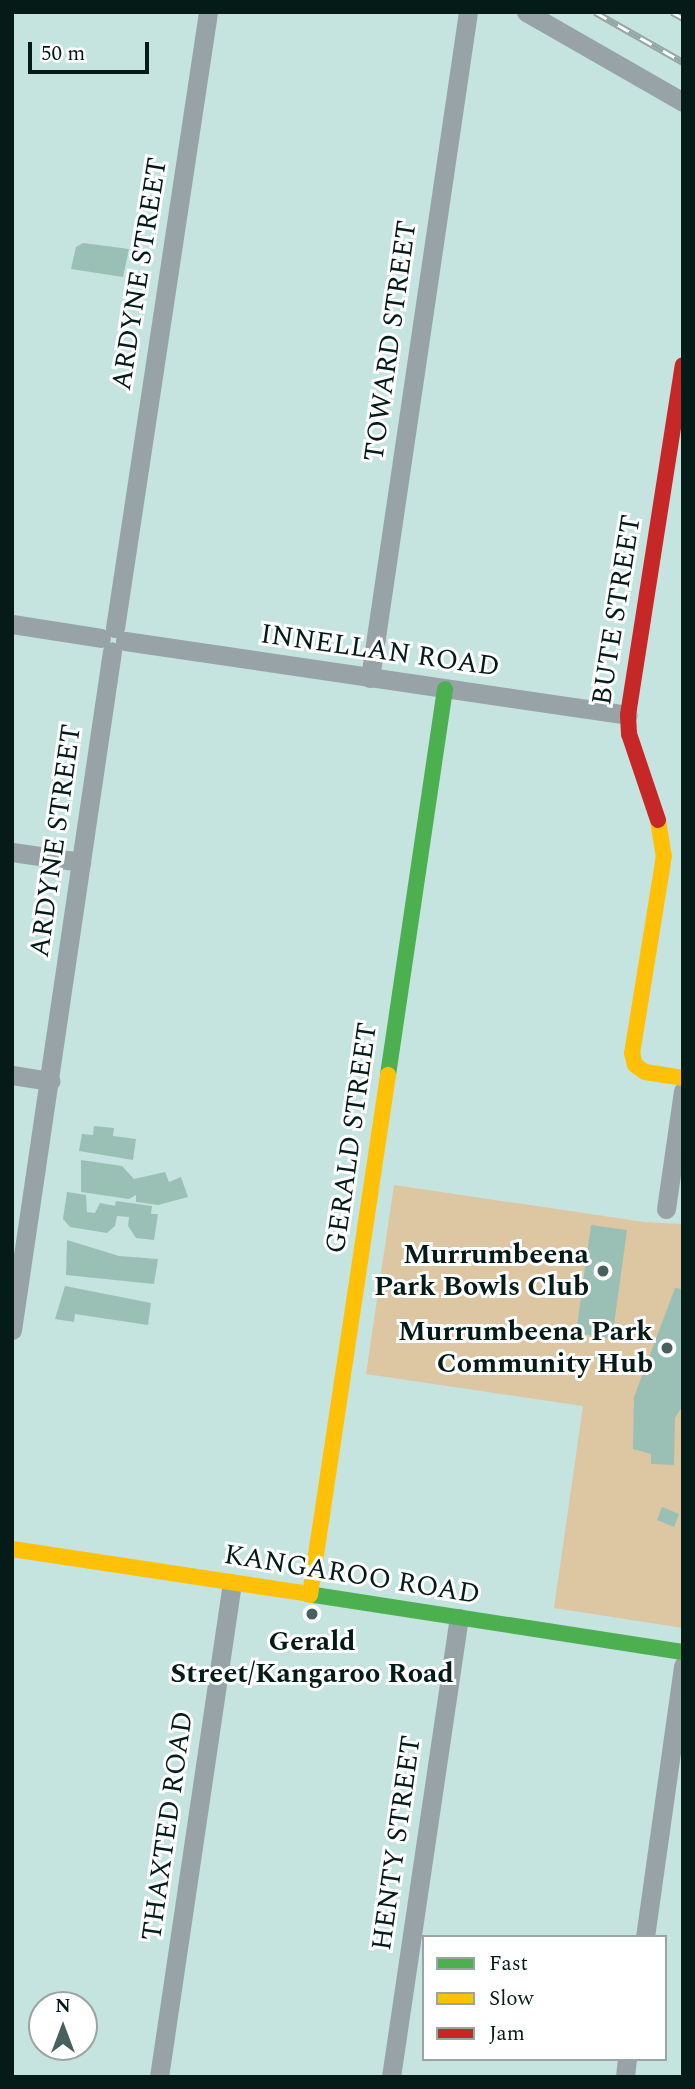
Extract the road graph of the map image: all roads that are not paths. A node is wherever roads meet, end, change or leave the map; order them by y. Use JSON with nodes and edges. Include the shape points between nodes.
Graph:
{"nodes":[{"id":1,"x":208,"y":12,"type":"edge"},
{"id":2,"x":468,"y":12,"type":"edge"},
{"id":3,"x":526,"y":12,"type":"edge"},
{"id":4,"x":683,"y":102,"type":"edge"},
{"id":5,"x":683,"y":365,"type":"edge"},
{"id":6,"x":12,"y":624,"type":"edge"},
{"id":7,"x":113,"y":639,"type":"junction"},
{"id":8,"x":370,"y":678,"type":"junction"},
{"id":9,"x":445,"y":688,"type":"junction"},
{"id":10,"x":628,"y":716,"type":"junction"},
{"id":11,"x":12,"y":852,"type":"edge"},
{"id":12,"x":673,"y":858,"type":"edge"},
{"id":13,"x":81,"y":862,"type":"junction"},
{"id":14,"x":12,"y":1075,"type":"edge"},
{"id":15,"x":683,"y":1078,"type":"edge"},
{"id":16,"x":51,"y":1081,"type":"junction"},
{"id":17,"x":683,"y":1091,"type":"edge"},
{"id":18,"x":666,"y":1209,"type":"dead end"},
{"id":19,"x":14,"y":1308,"type":"edge"},
{"id":20,"x":12,"y":1330,"type":"edge"},
{"id":21,"x":12,"y":1549,"type":"edge"},
{"id":22,"x":232,"y":1583,"type":"junction"},
{"id":23,"x":310,"y":1594,"type":"junction"},
{"id":24,"x":459,"y":1618,"type":"junction"},
{"id":25,"x":683,"y":1652,"type":"edge"},
{"id":26,"x":683,"y":1666,"type":"edge"},
{"id":27,"x":645,"y":1935,"type":"edge"},
{"id":28,"x":159,"y":2077,"type":"edge"},
{"id":29,"x":391,"y":2077,"type":"edge"}],
"edges":[{"from":1,"to":7,"type":"street","name":"ARDYNE STREET"},
{"from":2,"to":8,"type":"street","name":"TOWARD STREET"},
{"from":3,"to":4,"type":"street"},
{"from":5,"to":10,"type":"street","name":"BUTE STREET"},
{"from":6,"to":7,"type":"street","name":"INNELLAN ROAD"},
{"from":7,"to":8,"type":"street","name":"INNELLAN ROAD"},
{"from":7,"to":13,"type":"street","name":"ARDYNE STREET"},
{"from":8,"to":9,"type":"street","name":"INNELLAN ROAD"},
{"from":9,"to":10,"type":"street","name":"INNELLAN ROAD"},
{"from":9,"to":23,"type":"street","name":"GERALD STREET"},
{"from":10,"to":12,"type":"street","name":"BUTE STREET","via":[[629,734]]},
{"from":11,"to":13,"type":"street"},
{"from":12,"to":15,"type":"street","name":"BUTE STREET","via":[[632,1053],[635,1065],[645,1072]]},
{"from":13,"to":16,"type":"street","name":"ARDYNE STREET"},
{"from":14,"to":16,"type":"street"},
{"from":16,"to":19,"type":"street","name":"ARDYNE STREET"},
{"from":17,"to":18,"type":"street"},
{"from":19,"to":20,"type":"street","name":"ARDYNE STREET"},
{"from":21,"to":22,"type":"street","name":"KANGAROO ROAD"},
{"from":22,"to":23,"type":"street","name":"KANGAROO ROAD"},
{"from":22,"to":28,"type":"street","name":"THAXTED ROAD"},
{"from":23,"to":24,"type":"street","name":"KANGAROO ROAD"},
{"from":24,"to":25,"type":"street","name":"KANGAROO ROAD"},
{"from":24,"to":29,"type":"street","name":"HENTY STREET"},
{"from":26,"to":27,"type":"street"}]}
